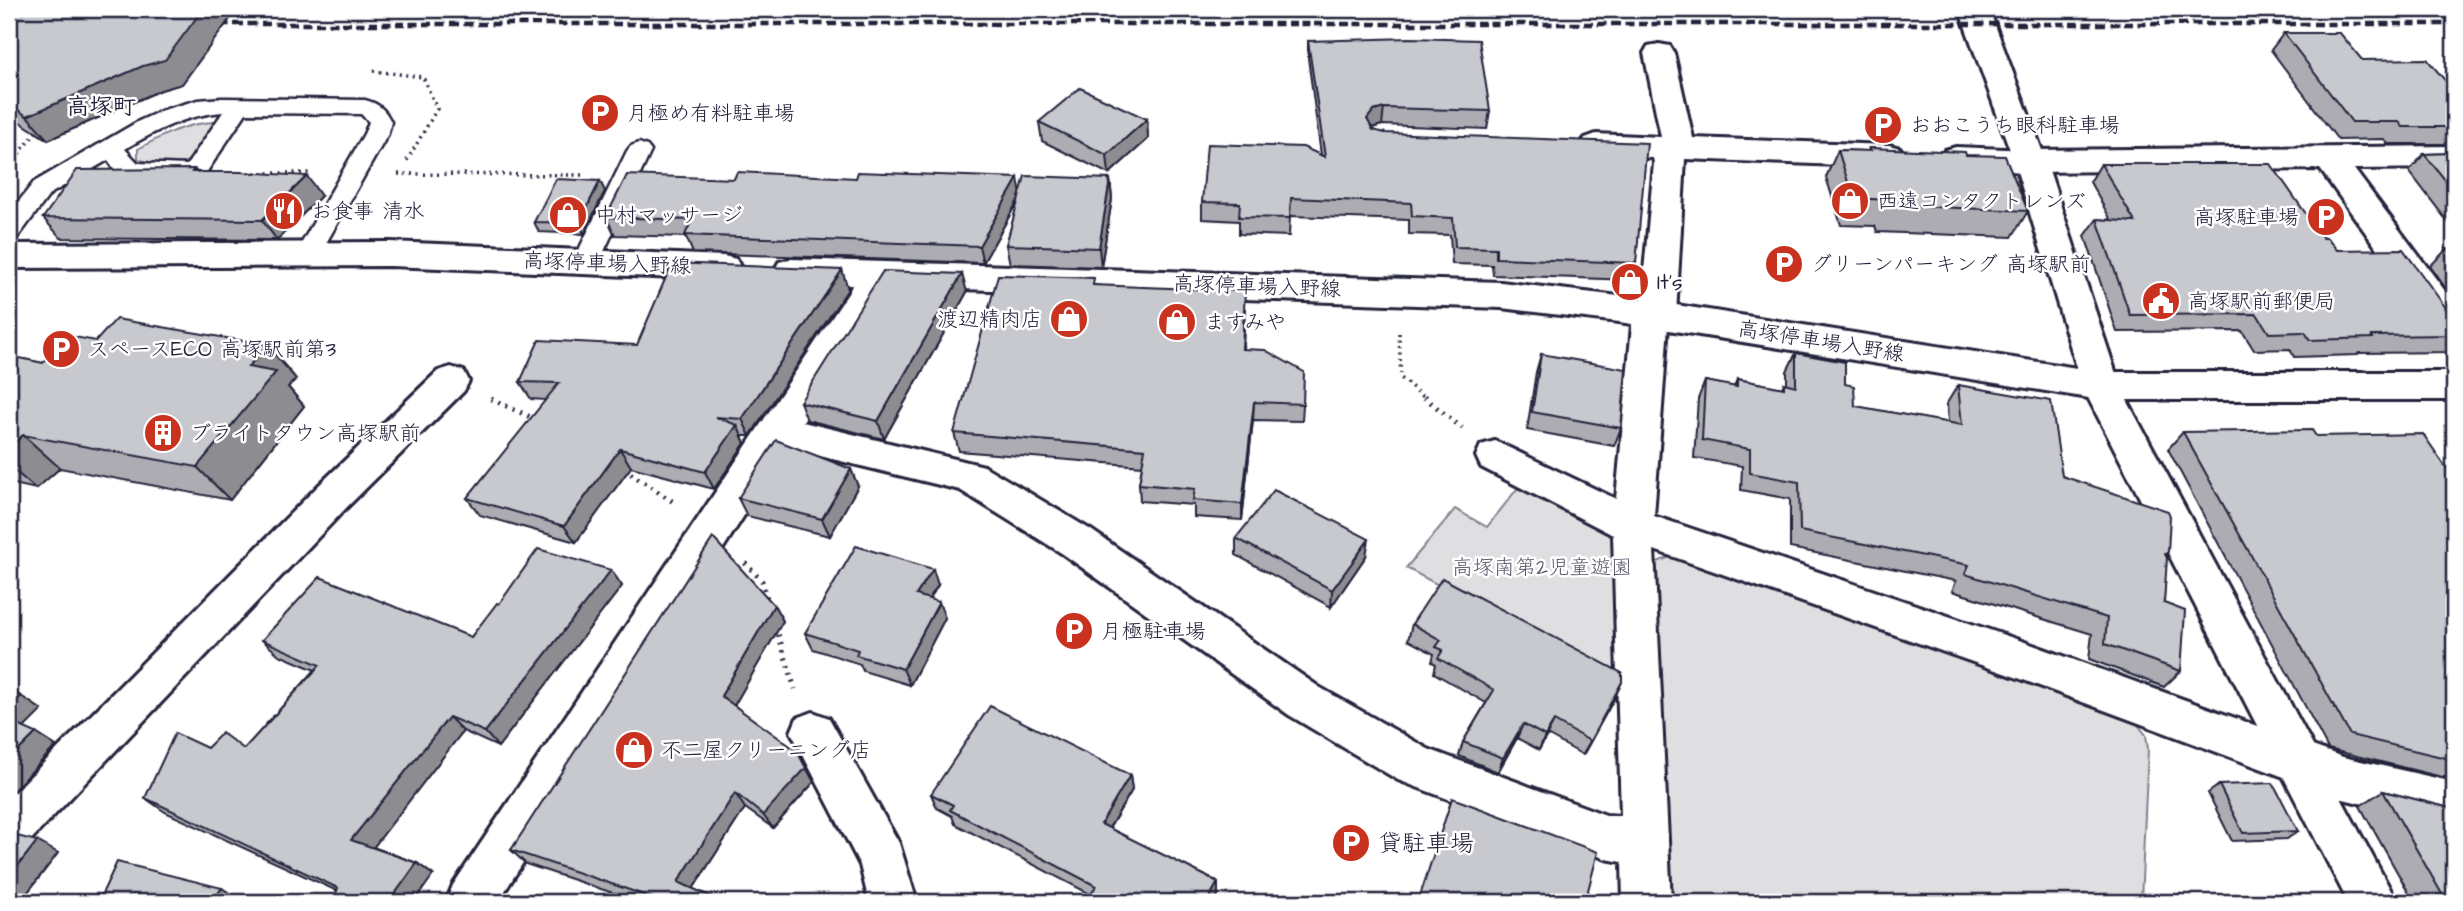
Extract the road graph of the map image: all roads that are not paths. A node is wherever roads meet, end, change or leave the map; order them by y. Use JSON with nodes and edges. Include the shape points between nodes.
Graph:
{"nodes":[{"id":1,"x":1974,"y":9,"type":"edge"},
{"id":2,"x":1659,"y":53,"type":"dead end"},
{"id":3,"x":240,"y":105,"type":"junction"},
{"id":4,"x":1572,"y":144,"type":"edge"},
{"id":5,"x":111,"y":147,"type":"junction"},
{"id":6,"x":1673,"y":148,"type":"junction"},
{"id":7,"x":639,"y":151,"type":"dead end"},
{"id":8,"x":2329,"y":158,"type":"junction"},
{"id":9,"x":2454,"y":158,"type":"edge"},
{"id":10,"x":2030,"y":161,"type":"junction"},
{"id":11,"x":9,"y":230,"type":"edge"},
{"id":12,"x":308,"y":253,"type":"junction"},
{"id":13,"x":9,"y":256,"type":"edge"},
{"id":14,"x":586,"y":262,"type":"junction"},
{"id":15,"x":873,"y":275,"type":"junction"},
{"id":16,"x":1655,"y":315,"type":"junction"},
{"id":17,"x":2454,"y":329,"type":"edge"},
{"id":18,"x":451,"y":381,"type":"road end"},
{"id":19,"x":2101,"y":386,"type":"junction"},
{"id":20,"x":2454,"y":386,"type":"edge"},
{"id":21,"x":778,"y":431,"type":"junction"},
{"id":22,"x":1495,"y":456,"type":"road end"},
{"id":23,"x":1633,"y":526,"type":"junction"},
{"id":24,"x":813,"y":732,"type":"road end"},
{"id":25,"x":2297,"y":761,"type":"junction"},
{"id":26,"x":2454,"y":804,"type":"edge"},
{"id":27,"x":9,"y":830,"type":"edge"},
{"id":28,"x":1645,"y":842,"type":"junction"},
{"id":29,"x":470,"y":902,"type":"edge"},
{"id":30,"x":893,"y":902,"type":"edge"},
{"id":31,"x":1647,"y":902,"type":"edge"},
{"id":32,"x":2373,"y":902,"type":"edge"}],
"edges":[{"from":1,"to":10,"type":"street"},
{"from":2,"to":6,"type":"street"},
{"from":3,"to":5,"type":"lane","via":[[198,107],[171,115]]},
{"from":3,"to":5,"type":"lane","via":[[194,173],[132,171]]},
{"from":3,"to":12,"type":"lane","via":[[349,105],[376,113],[380,122],[376,134]]},
{"from":4,"to":6,"type":"street"},
{"from":5,"to":11,"type":"lane","via":[[42,188]]},
{"from":6,"to":10,"type":"street"},
{"from":6,"to":16,"type":"street"},
{"from":7,"to":14,"type":"lane"},
{"from":8,"to":9,"type":"street"},
{"from":8,"to":10,"type":"street"},
{"from":8,"to":17,"type":"street"},
{"from":10,"to":19,"type":"street"},
{"from":12,"to":13,"type":"street","name":"高塚停車場入野線"},
{"from":12,"to":14,"type":"street","name":"高塚停車場入野線"},
{"from":14,"to":15,"type":"street","name":"高塚停車場入野線"},
{"from":15,"to":16,"type":"street","name":"高塚停車場入野線","via":[[1397,290],[1540,299]]},
{"from":15,"to":21,"type":"street","via":[[866,295]]},
{"from":16,"to":19,"type":"street","name":"高塚停車場入野線"},
{"from":16,"to":23,"type":"street"},
{"from":18,"to":27,"type":"street"},
{"from":19,"to":20,"type":"street","name":"高塚停車場入野線"},
{"from":19,"to":25,"type":"street"},
{"from":21,"to":28,"type":"street","via":[[970,477],[1077,542],[1304,701],[1417,766],[1606,837]]},
{"from":21,"to":29,"type":"street"},
{"from":22,"to":23,"type":"street"},
{"from":23,"to":25,"type":"street"},
{"from":23,"to":28,"type":"street"},
{"from":24,"to":30,"type":"street","via":[[882,859]]},
{"from":25,"to":26,"type":"street","via":[[2343,778]]},
{"from":25,"to":32,"type":"street"},
{"from":28,"to":31,"type":"street"}]}
